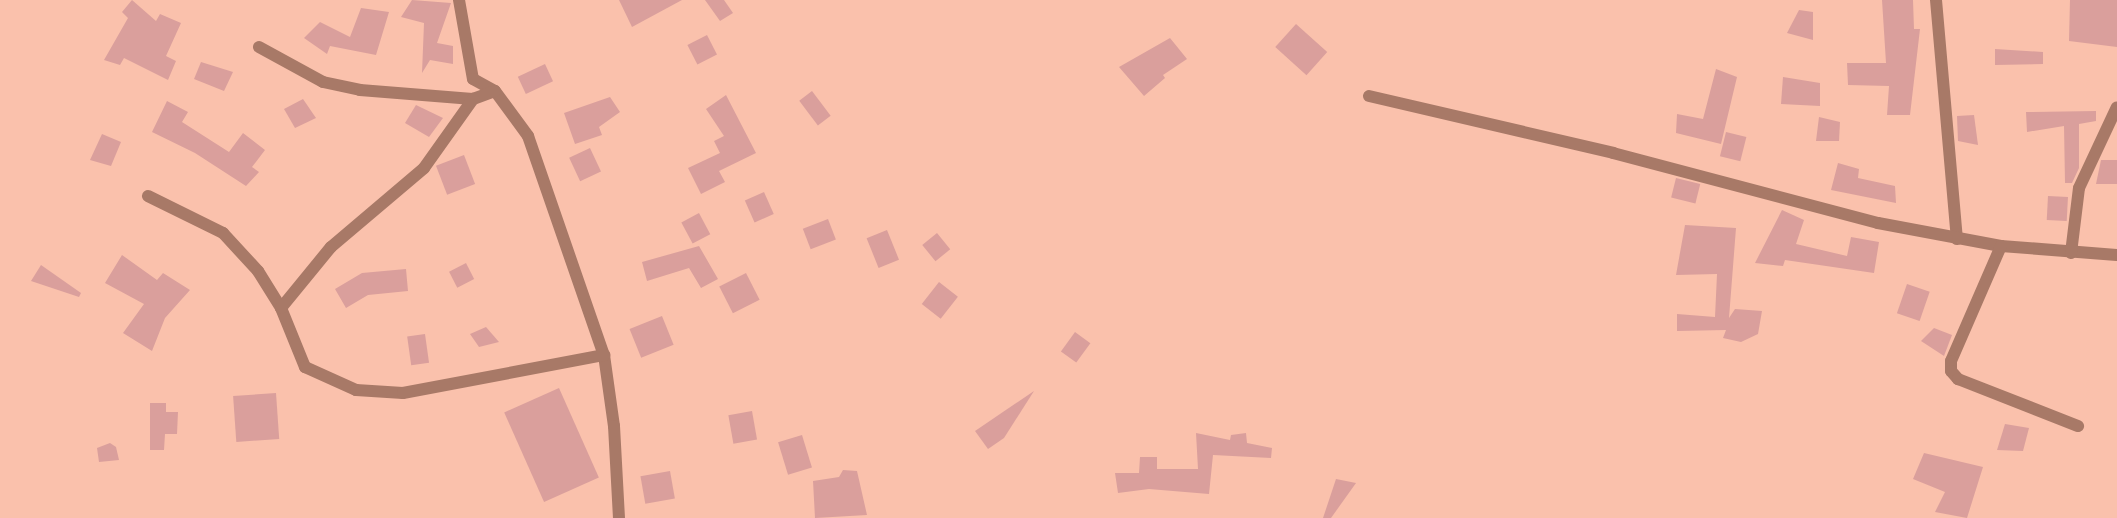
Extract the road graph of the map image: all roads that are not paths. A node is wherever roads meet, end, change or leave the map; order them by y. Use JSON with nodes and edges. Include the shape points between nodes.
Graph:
{"nodes":[{"id":1,"x":459,"y":0,"type":"edge"},
{"id":2,"x":1936,"y":0,"type":"edge"},
{"id":3,"x":259,"y":48,"type":"dead end"},
{"id":4,"x":496,"y":90,"type":"junction"},
{"id":5,"x":1369,"y":96,"type":"dead end"},
{"id":6,"x":473,"y":99,"type":"junction"},
{"id":7,"x":2117,"y":107,"type":"edge"},
{"id":8,"x":148,"y":196,"type":"dead end"},
{"id":9,"x":1957,"y":239,"type":"junction"},
{"id":10,"x":2001,"y":246,"type":"junction"},
{"id":11,"x":2071,"y":253,"type":"junction"},
{"id":12,"x":2117,"y":255,"type":"edge"},
{"id":13,"x":281,"y":308,"type":"junction"},
{"id":14,"x":604,"y":355,"type":"junction"},
{"id":15,"x":2078,"y":426,"type":"dead end"},
{"id":16,"x":619,"y":518,"type":"edge"}],
"edges":[{"from":1,"to":4,"type":"street","via":[[474,79]]},
{"from":2,"to":9,"type":"street"},
{"from":3,"to":6,"type":"street","via":[[323,82],[360,90]]},
{"from":4,"to":6,"type":"street"},
{"from":4,"to":14,"type":"street","via":[[528,136]]},
{"from":5,"to":9,"type":"street"},
{"from":6,"to":13,"type":"street","via":[[424,168],[331,246]]},
{"from":7,"to":11,"type":"street","via":[[2079,188]]},
{"from":8,"to":13,"type":"street","via":[[224,233],[258,271]]},
{"from":9,"to":10,"type":"street"},
{"from":10,"to":11,"type":"street"},
{"from":10,"to":15,"type":"street","via":[[1951,360],[1951,371],[1966,383]]},
{"from":11,"to":12,"type":"street"},
{"from":13,"to":14,"type":"street","via":[[305,367],[356,390],[403,393]]},
{"from":14,"to":16,"type":"street","via":[[614,426]]}]}
